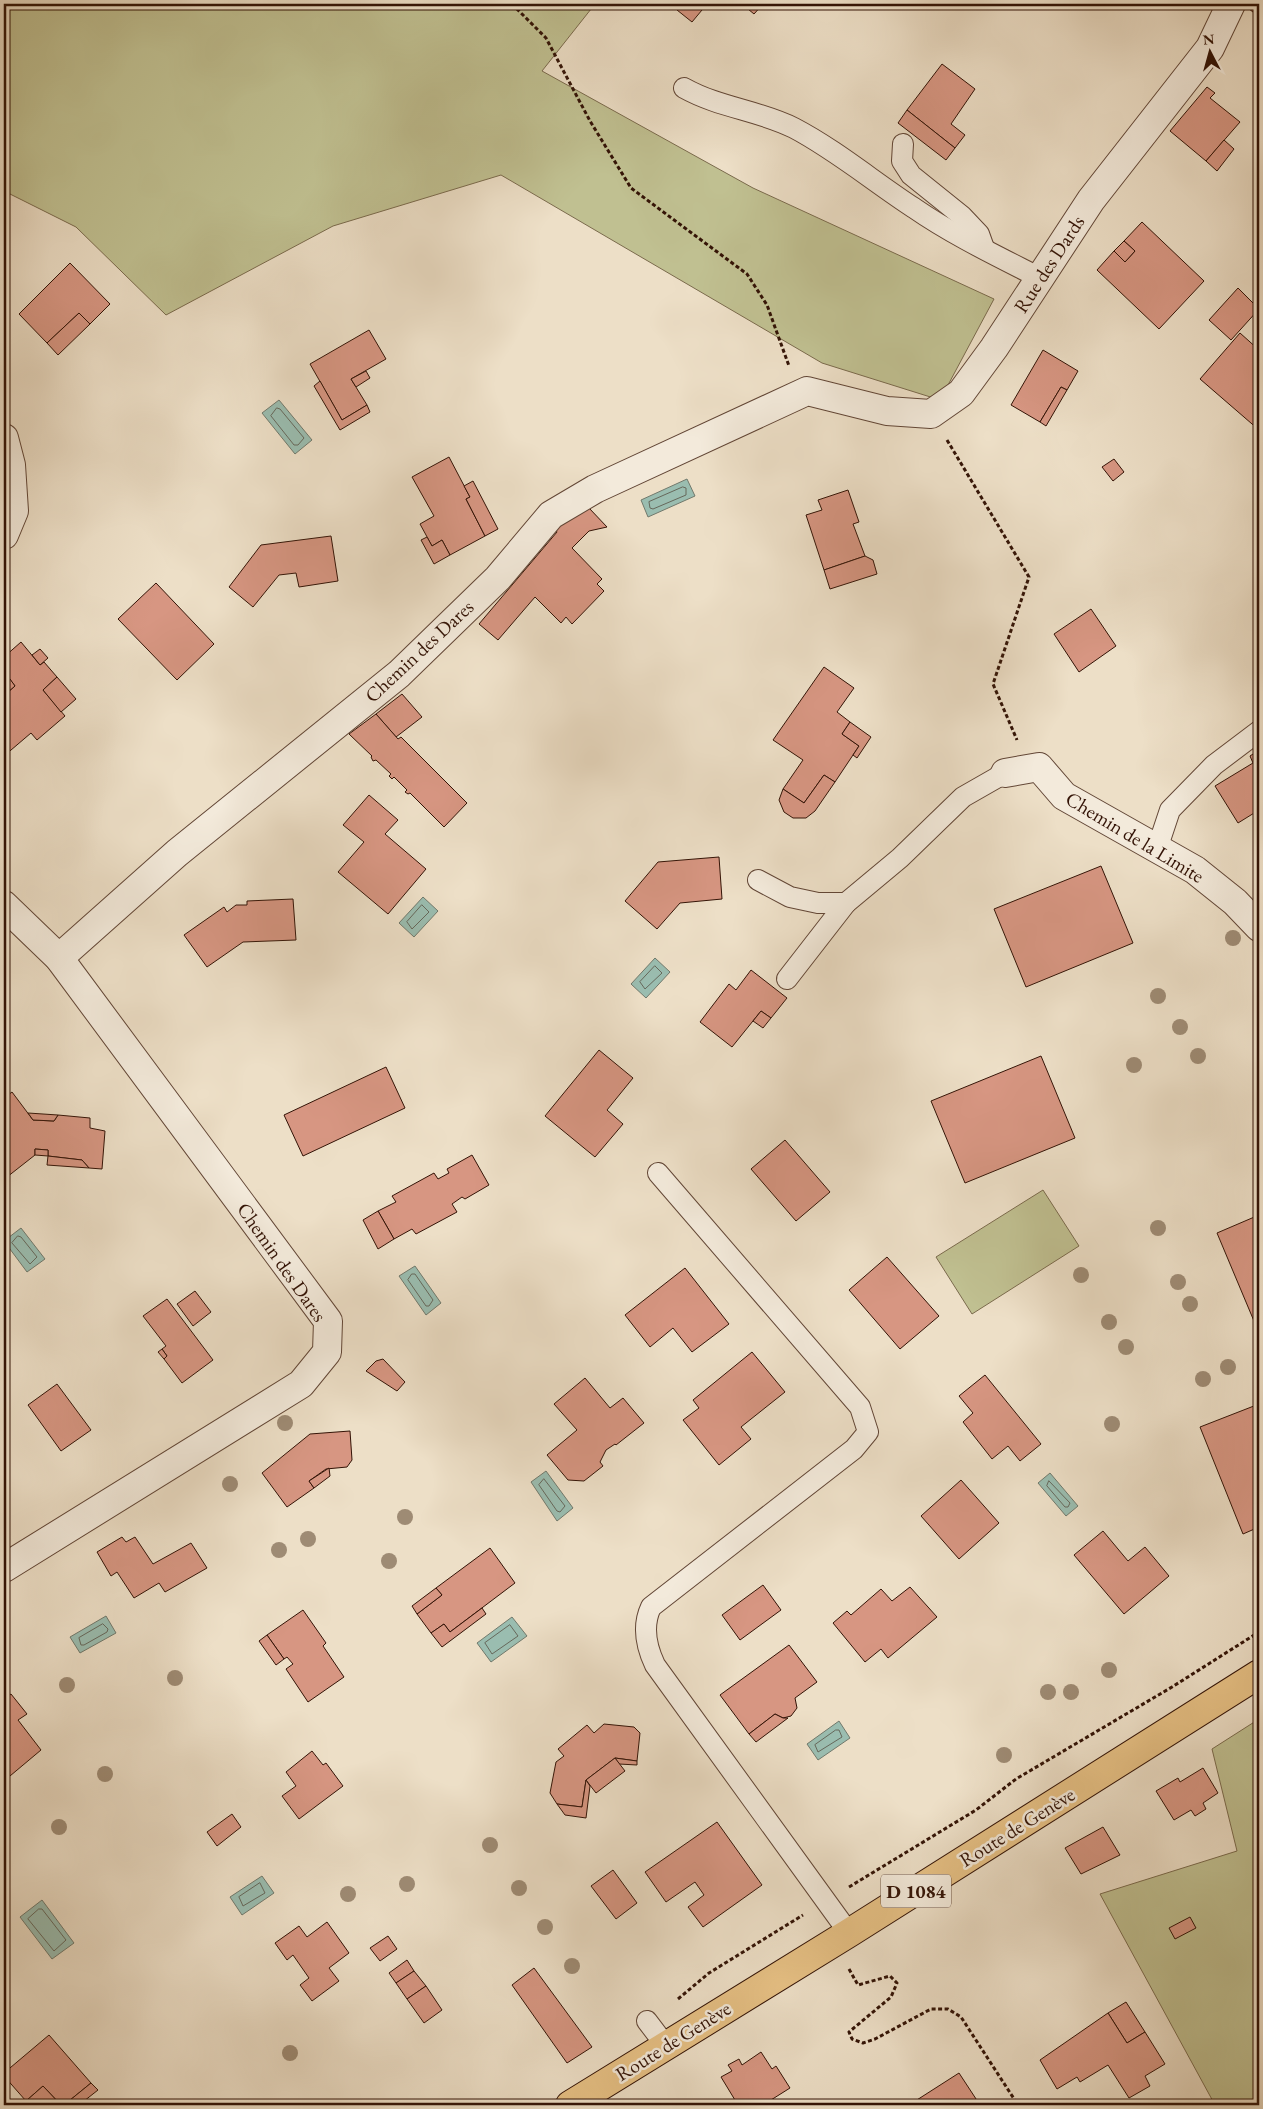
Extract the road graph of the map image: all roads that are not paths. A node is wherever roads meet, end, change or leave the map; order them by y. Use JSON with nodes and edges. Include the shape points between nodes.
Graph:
{"nodes":[{"id":1,"x":1231,"y":4,"type":"edge"},
{"id":2,"x":684,"y":88,"type":"dead end"},
{"id":3,"x":903,"y":144,"type":"dead end"},
{"id":4,"x":984,"y":249,"type":"junction"},
{"id":5,"x":1040,"y":278,"type":"junction"},
{"id":6,"x":807,"y":391,"type":"joint"},
{"id":7,"x":4,"y":438,"type":"edge"},
{"id":8,"x":4,"y":534,"type":"edge"},
{"id":9,"x":1259,"y":731,"type":"edge"},
{"id":10,"x":1005,"y":773,"type":"joint"},
{"id":11,"x":1157,"y":848,"type":"junction"},
{"id":12,"x":758,"y":880,"type":"dead end"},
{"id":13,"x":846,"y":903,"type":"junction"},
{"id":14,"x":4,"y":905,"type":"edge"},
{"id":15,"x":1259,"y":927,"type":"edge"},
{"id":16,"x":59,"y":958,"type":"junction"},
{"id":17,"x":787,"y":979,"type":"dead end"},
{"id":18,"x":658,"y":1173,"type":"dead end"},
{"id":19,"x":4,"y":1568,"type":"edge"},
{"id":20,"x":1259,"y":1674,"type":"edge"},
{"id":21,"x":849,"y":1933,"type":"junction"},
{"id":22,"x":647,"y":2021,"type":"road end"},
{"id":23,"x":666,"y":2046,"type":"junction"},
{"id":24,"x":570,"y":2105,"type":"edge"}],
"edges":[{"from":1,"to":5,"type":"street","name":"Rue des Dards","via":[[1210,48],[1091,200]]},
{"from":2,"to":4,"type":"lane","via":[[704,99],[759,114],[800,132],[916,210]]},
{"from":3,"to":4,"type":"lane","via":[[902,161],[911,175],[962,216],[979,234]]},
{"from":4,"to":5,"type":"lane"},
{"from":5,"to":6,"type":"street","name":"Rue des Dards","via":[[961,393],[930,414],[887,411]]},
{"from":6,"to":16,"type":"street","name":"Chemin des Dares","via":[[595,489],[551,515],[498,578],[399,674],[177,853]]},
{"from":7,"to":8,"type":"street","via":[[12,465],[14,511]]},
{"from":9,"to":11,"type":"lane","via":[[1214,765],[1170,810]]},
{"from":10,"to":11,"type":"street","name":"Chemin de la Limite","via":[[1039,767],[1064,796]]},
{"from":10,"to":13,"type":"lane","via":[[963,797],[900,858]]},
{"from":11,"to":15,"type":"street","name":"Chemin de la Limite","via":[[1195,870],[1235,902]]},
{"from":12,"to":13,"type":"lane","via":[[790,897],[818,903]]},
{"from":13,"to":17,"type":"lane"},
{"from":14,"to":16,"type":"street","name":"Chemin des Dares"},
{"from":16,"to":19,"type":"street","name":"Chemin des Dares","via":[[328,1321],[327,1352],[300,1384]]},
{"from":18,"to":21,"type":"lane","via":[[860,1407],[866,1420],[868,1432],[854,1449],[651,1607],[646,1631],[655,1665]]},
{"from":20,"to":21,"type":"main road","name":"Route de Genève","number":"D 1084"},
{"from":21,"to":23,"type":"main road","name":"Route de Genève","number":"D 1084"},
{"from":22,"to":23,"type":"lane"},
{"from":23,"to":24,"type":"main road","name":"Route de Genève","number":"D 1084"}]}
